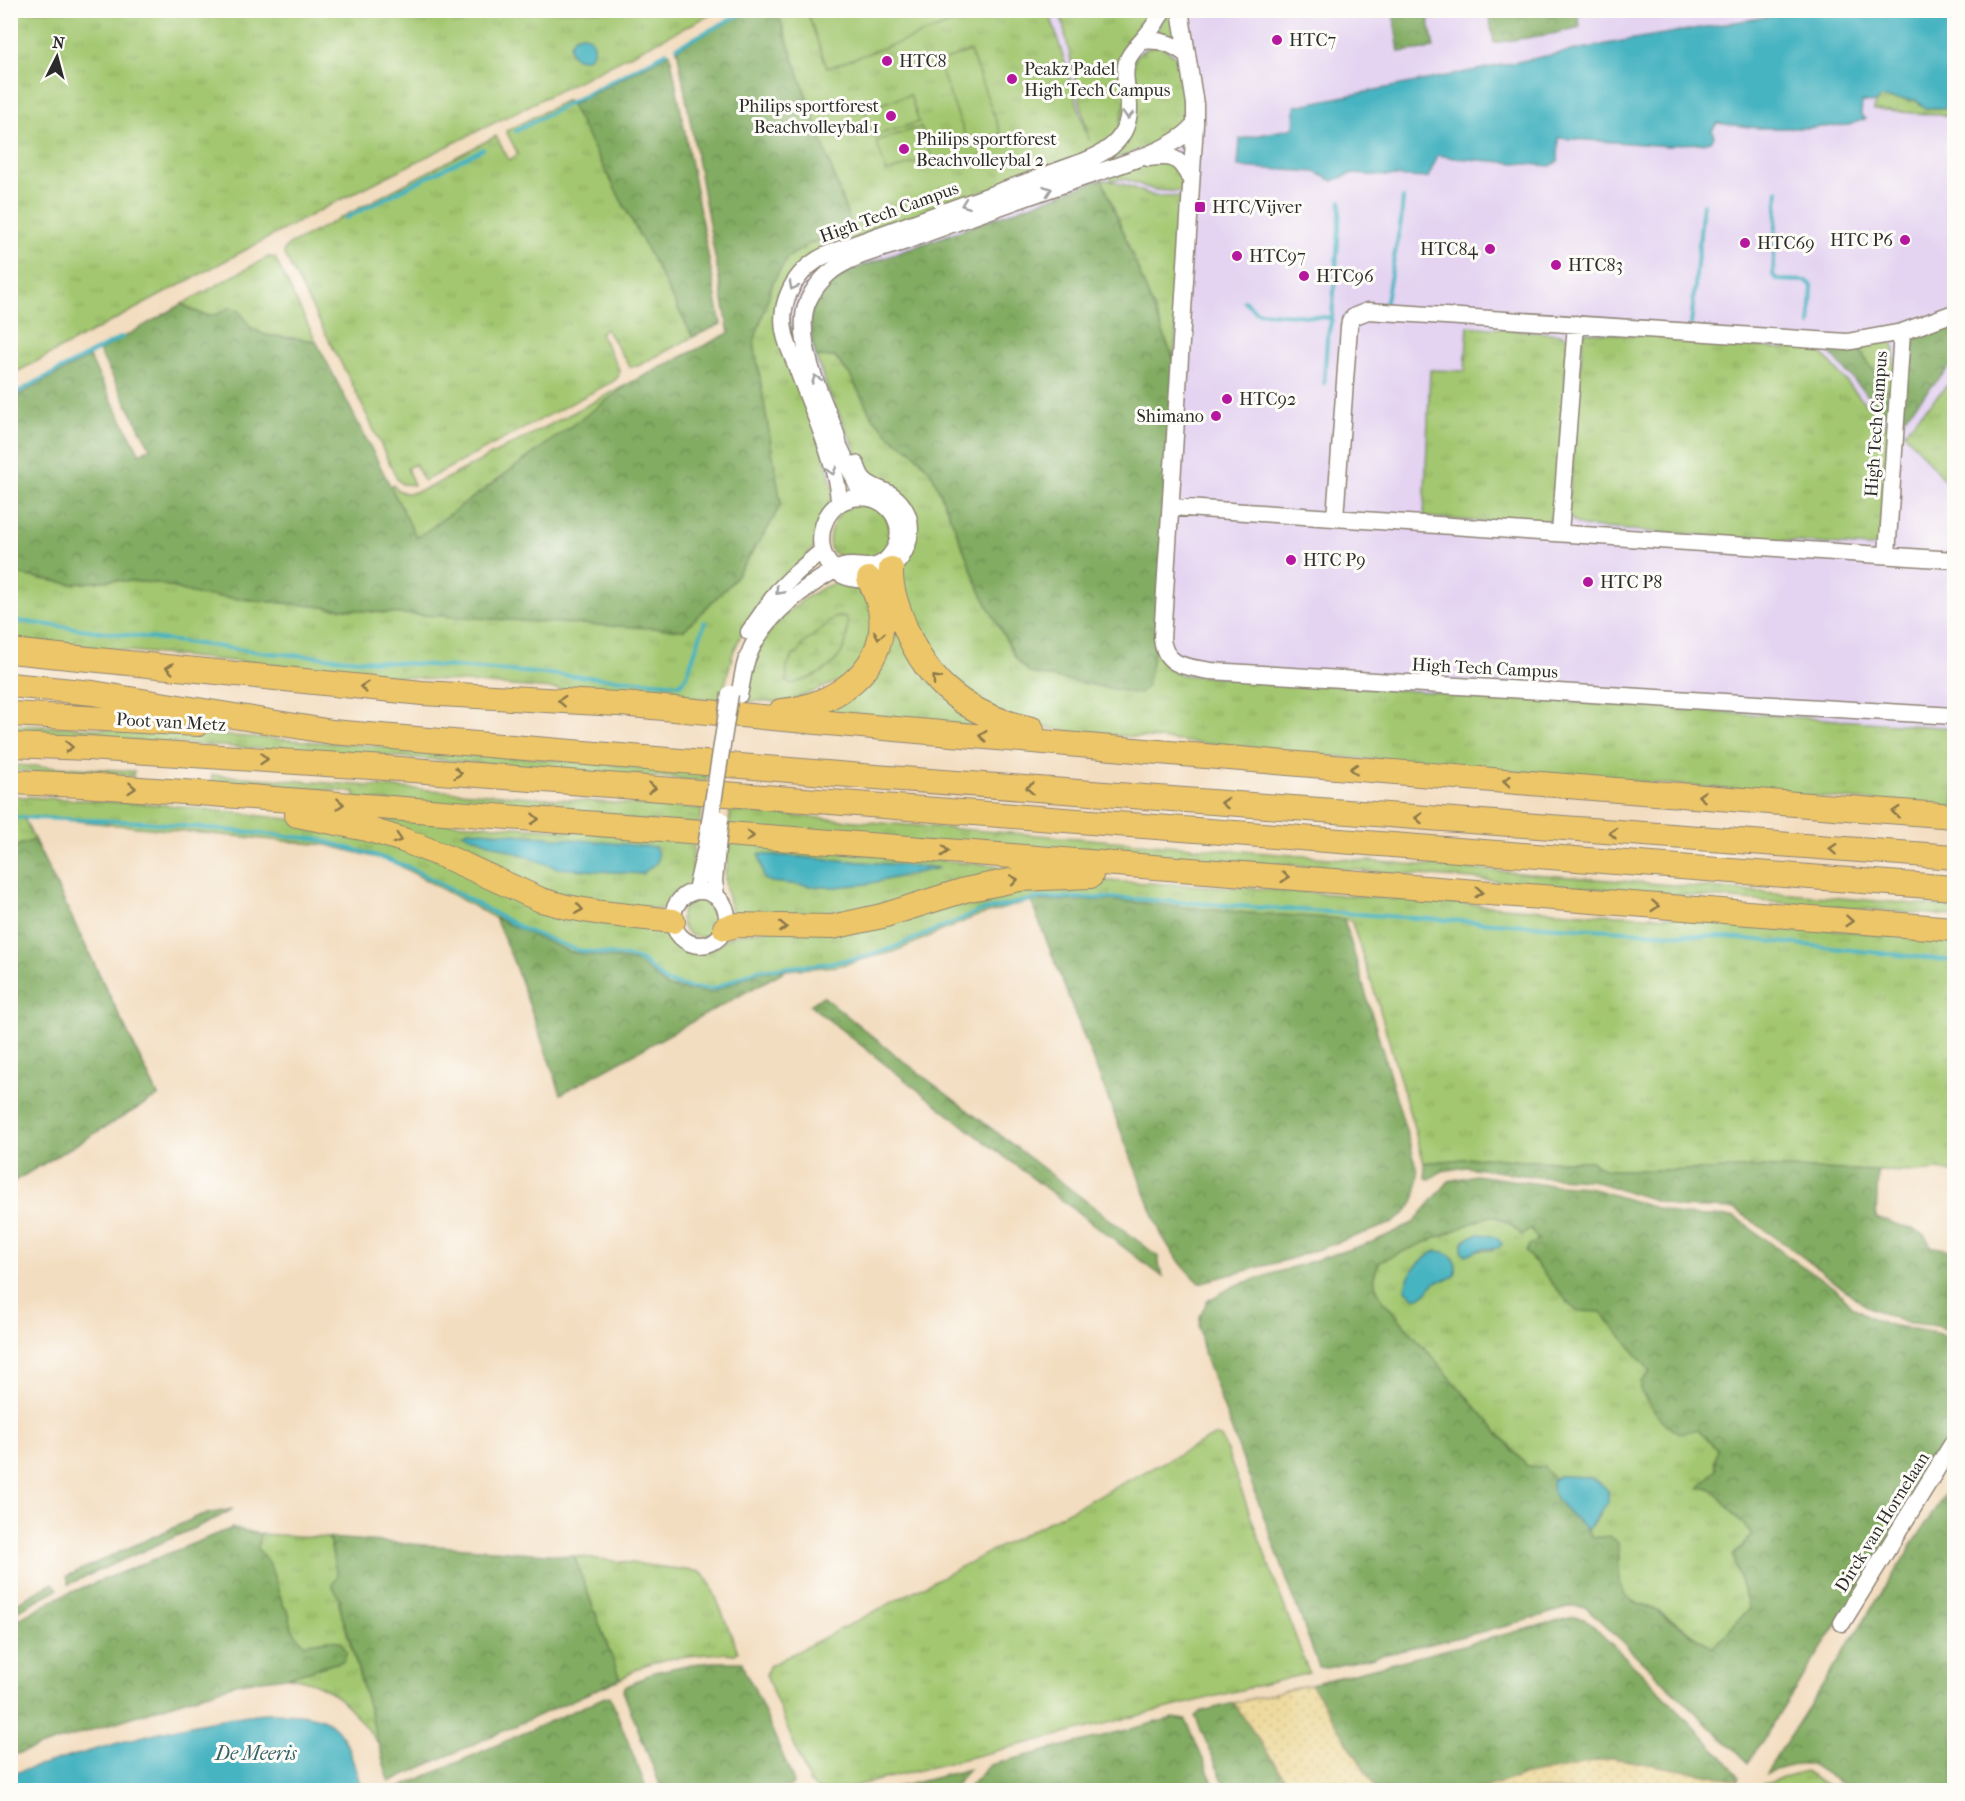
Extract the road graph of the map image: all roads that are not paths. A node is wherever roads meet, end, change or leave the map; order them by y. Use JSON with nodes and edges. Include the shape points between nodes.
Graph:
{"nodes":[{"id":1,"x":1162,"y":10,"type":"edge"},
{"id":2,"x":1180,"y":10,"type":"edge"},
{"id":3,"x":1142,"y":41,"type":"junction"},
{"id":4,"x":1187,"y":55,"type":"junction"},
{"id":5,"x":1195,"y":123,"type":"junction"},
{"id":6,"x":1135,"y":160,"type":"junction"},
{"id":7,"x":1191,"y":181,"type":"junction"},
{"id":8,"x":1954,"y":313,"type":"edge"},
{"id":9,"x":1576,"y":324,"type":"junction"},
{"id":10,"x":1902,"y":332,"type":"junction"},
{"id":11,"x":868,"y":491,"type":"junction"},
{"id":12,"x":839,"y":504,"type":"junction"},
{"id":13,"x":1171,"y":507,"type":"junction"},
{"id":14,"x":1335,"y":518,"type":"junction"},
{"id":15,"x":1560,"y":533,"type":"junction"},
{"id":16,"x":822,"y":551,"type":"junction"},
{"id":17,"x":1887,"y":555,"type":"junction"},
{"id":18,"x":1954,"y":560,"type":"edge"},
{"id":19,"x":883,"y":569,"type":"junction"},
{"id":20,"x":836,"y":571,"type":"junction"},
{"id":21,"x":10,"y":651,"type":"edge"},
{"id":22,"x":10,"y":685,"type":"edge"},
{"id":23,"x":735,"y":694,"type":"junction"},
{"id":24,"x":620,"y":704,"type":"junction"},
{"id":25,"x":10,"y":714,"type":"edge"},
{"id":26,"x":1954,"y":716,"type":"edge"},
{"id":27,"x":332,"y":732,"type":"junction"},
{"id":28,"x":10,"y":745,"type":"edge"},
{"id":29,"x":1146,"y":749,"type":"junction"},
{"id":30,"x":10,"y":782,"type":"edge"},
{"id":31,"x":198,"y":793,"type":"junction"},
{"id":32,"x":1954,"y":816,"type":"edge"},
{"id":33,"x":712,"y":847,"type":"junction"},
{"id":34,"x":1954,"y":857,"type":"edge"},
{"id":35,"x":1226,"y":872,"type":"junction"},
{"id":36,"x":1954,"y":888,"type":"edge"},
{"id":37,"x":696,"y":891,"type":"junction"},
{"id":38,"x":716,"y":895,"type":"junction"},
{"id":39,"x":673,"y":921,"type":"junction"},
{"id":40,"x":725,"y":928,"type":"junction"},
{"id":41,"x":1954,"y":929,"type":"edge"},
{"id":42,"x":1954,"y":1441,"type":"edge"},
{"id":43,"x":1842,"y":1623,"type":"dead end"}],
"edges":[{"from":1,"to":3,"type":"street","name":"High Tech Campus"},
{"from":2,"to":4,"type":"street","name":"High Tech Campus"},
{"from":3,"to":4,"type":"street","via":[[1175,45]]},
{"from":3,"to":12,"type":"street","name":"High Tech Campus","one_way":true,"via":[[1127,61],[1127,125],[1108,151],[838,250],[799,275],[789,291],[783,313],[785,334],[826,450]]},
{"from":4,"to":5,"type":"street","name":"High Tech Campus"},
{"from":5,"to":6,"type":"street","name":"High Tech Campus","via":[[1185,136]]},
{"from":5,"to":7,"type":"street","name":"High Tech Campus"},
{"from":6,"to":7,"type":"street","via":[[1171,157],[1182,163]]},
{"from":11,"to":6,"type":"street","name":"High Tech Campus","one_way":true,"via":[[856,486],[806,352],[804,315],[809,300],[829,273],[855,259]]},
{"from":7,"to":13,"type":"street","name":"High Tech Campus"},
{"from":8,"to":10,"type":"street","name":"High Tech Campus"},
{"from":9,"to":10,"type":"street","name":"High Tech Campus","via":[[1847,342]]},
{"from":9,"to":14,"type":"street","name":"High Tech Campus","via":[[1368,311],[1355,316],[1349,327]]},
{"from":9,"to":15,"type":"street"},
{"from":10,"to":17,"type":"street","name":"High Tech Campus"},
{"from":11,"to":12,"type":"street"},
{"from":11,"to":19,"type":"street","via":[[893,495],[909,520],[906,550],[900,560]]},
{"from":12,"to":16,"type":"street","via":[[823,523]]},
{"from":13,"to":14,"type":"street"},
{"from":13,"to":26,"type":"street","name":"High Tech Campus","via":[[1162,645],[1181,666]]},
{"from":14,"to":15,"type":"street"},
{"from":15,"to":17,"type":"street"},
{"from":16,"to":20,"type":"street"},
{"from":16,"to":23,"type":"street","one_way":true,"via":[[784,586],[750,631],[739,655]]},
{"from":17,"to":18,"type":"street"},
{"from":19,"to":20,"type":"street","via":[[846,567]]},
{"from":19,"to":20,"type":"street","via":[[850,578]]},
{"from":19,"to":24,"type":"highway","one_way":true,"via":[[877,647],[858,678],[832,696],[788,710],[761,712]]},
{"from":29,"to":19,"type":"highway","one_way":true,"via":[[1135,742],[1006,723],[958,699],[939,683],[921,659]]},
{"from":20,"to":23,"type":"street","via":[[805,589],[767,623],[747,659]]},
{"from":24,"to":21,"type":"highway","one_way":true,"via":[[422,693]]},
{"from":22,"to":27,"type":"highway","via":[[93,693]]},
{"from":23,"to":33,"type":"street","bridge":true},
{"from":29,"to":24,"type":"highway","one_way":true},
{"from":25,"to":27,"type":"highway","name":"Poot van Metz"},
{"from":34,"to":27,"type":"highway","one_way":true},
{"from":28,"to":36,"type":"highway","one_way":true,"via":[[374,767]]},
{"from":32,"to":29,"type":"highway","one_way":true,"via":[[1306,766]]},
{"from":30,"to":31,"type":"highway","one_way":true},
{"from":31,"to":35,"type":"highway","one_way":true},
{"from":31,"to":39,"type":"highway","one_way":true,"via":[[403,840],[541,900],[601,913]]},
{"from":33,"to":37,"type":"street"},
{"from":33,"to":38,"type":"street"},
{"from":40,"to":35,"type":"highway","one_way":true,"via":[[832,927],[1020,879],[1144,878]]},
{"from":35,"to":41,"type":"highway","one_way":true},
{"from":37,"to":38,"type":"street"},
{"from":37,"to":39,"type":"street","via":[[680,899]]},
{"from":38,"to":40,"type":"street","via":[[727,913]]},
{"from":39,"to":40,"type":"street","via":[[679,936],[699,945],[715,941]]},
{"from":42,"to":43,"type":"street","name":"Dirck van Hornelaan"}]}
